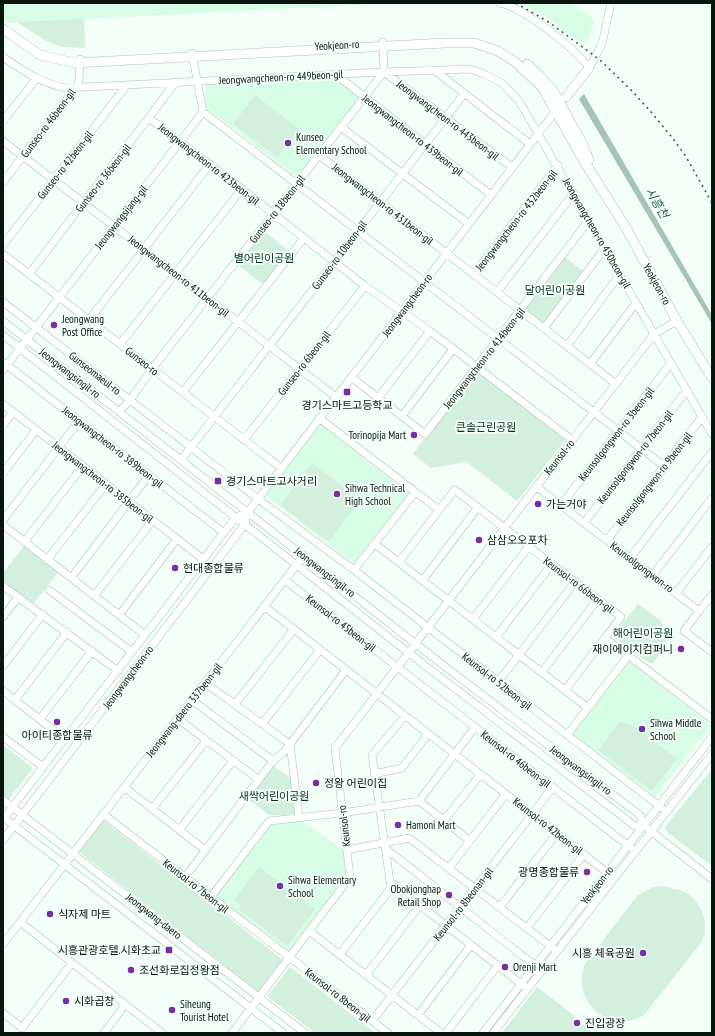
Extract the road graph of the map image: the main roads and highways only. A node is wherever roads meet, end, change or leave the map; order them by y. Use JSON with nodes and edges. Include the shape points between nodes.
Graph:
{"nodes":[{"id":1,"x":3,"y":23,"type":"edge"},
{"id":2,"x":3,"y":29,"type":"edge"},
{"id":3,"x":80,"y":61,"type":"junction"},
{"id":4,"x":589,"y":68,"type":"road end"},
{"id":5,"x":561,"y":104,"type":"junction"},
{"id":6,"x":712,"y":378,"type":"edge"}],
"edges":[{"from":1,"to":3,"type":"main road","name":"Yeokjeon-ro","via":[[44,51],[58,57]]},
{"from":2,"to":3,"type":"main road","name":"Yeokjeon-ro","via":[[40,55],[62,61]]},
{"from":3,"to":5,"type":"main road","name":"Yeokjeon-ro","via":[[469,39],[494,45],[521,59],[542,77]]},
{"from":4,"to":5,"type":"main road"},
{"from":5,"to":6,"type":"main road","name":"Yeokjeon-ro","via":[[582,142],[602,190]]}]}
